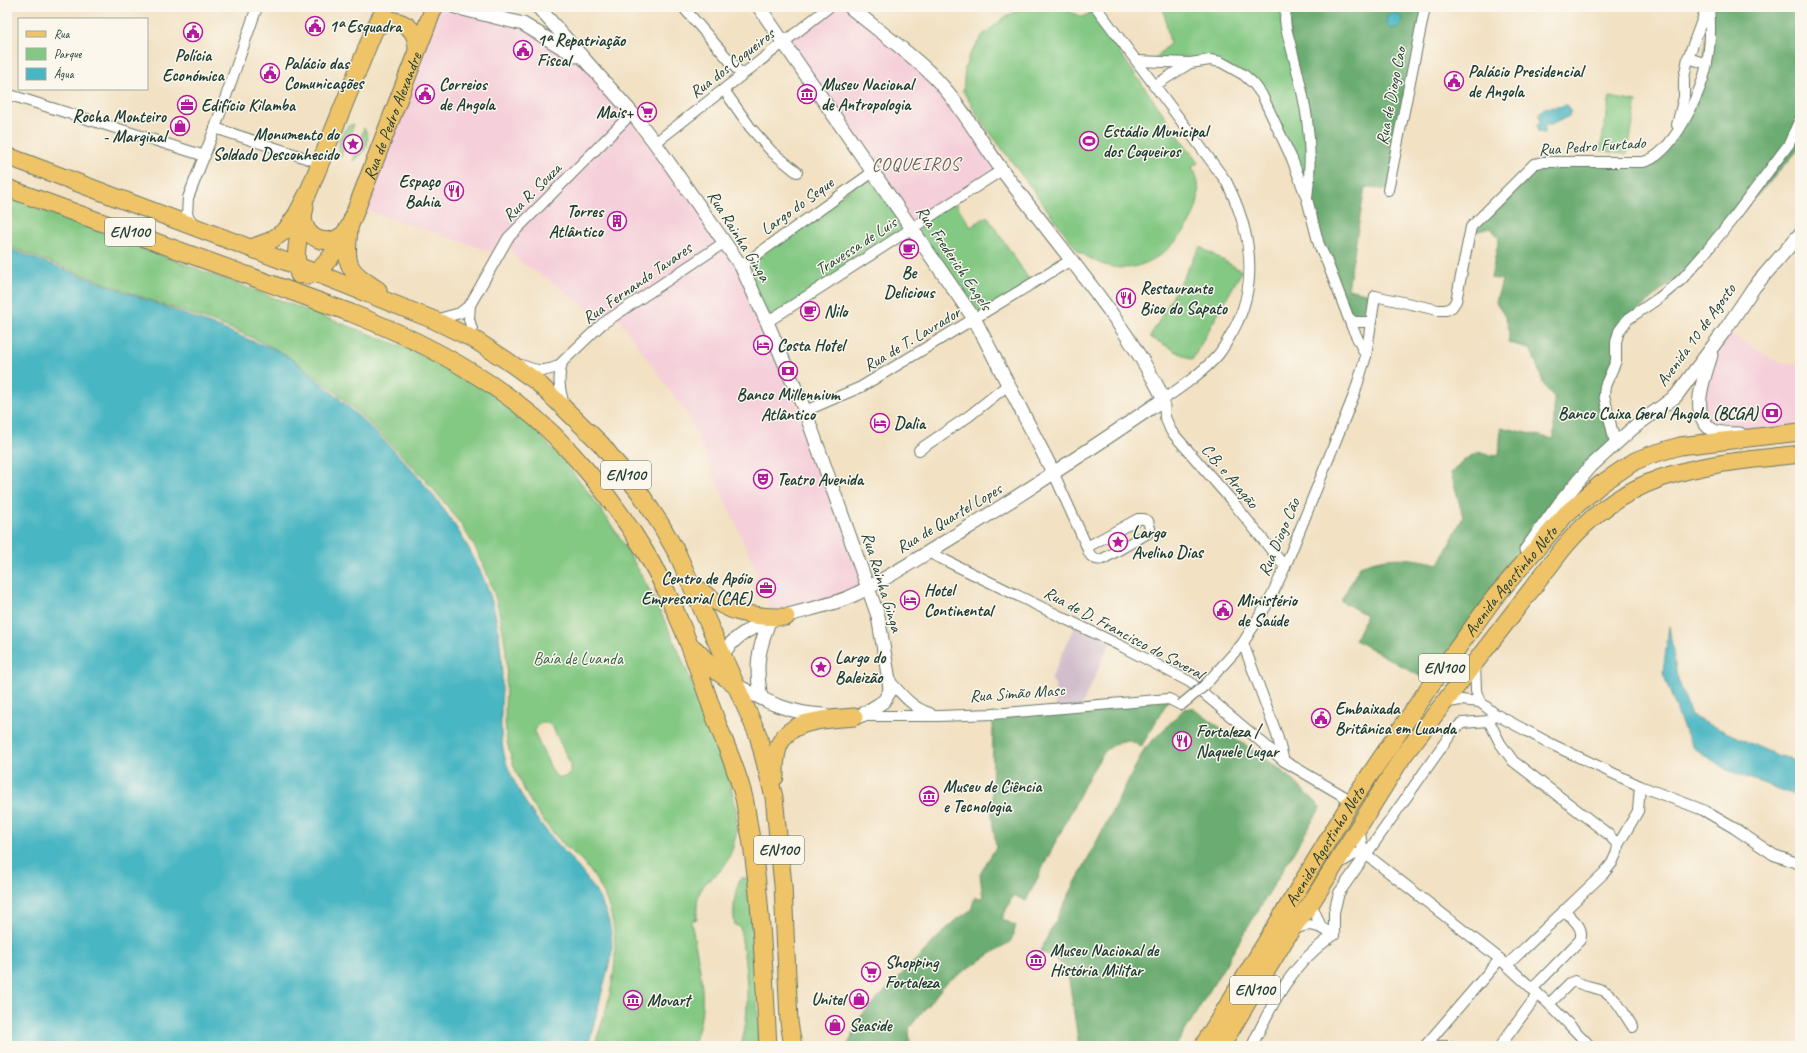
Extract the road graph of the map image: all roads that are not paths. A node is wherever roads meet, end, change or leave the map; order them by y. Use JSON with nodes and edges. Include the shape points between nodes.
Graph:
{"nodes":[{"id":1,"x":257,"y":7,"type":"edge"},
{"id":2,"x":386,"y":7,"type":"edge"},
{"id":3,"x":434,"y":7,"type":"edge"},
{"id":4,"x":455,"y":7,"type":"edge"},
{"id":5,"x":537,"y":7,"type":"edge"},
{"id":6,"x":683,"y":7,"type":"edge"},
{"id":7,"x":758,"y":7,"type":"edge"},
{"id":8,"x":829,"y":7,"type":"edge"},
{"id":9,"x":850,"y":7,"type":"edge"},
{"id":10,"x":1096,"y":7,"type":"edge"},
{"id":11,"x":1286,"y":7,"type":"edge"},
{"id":12,"x":1425,"y":7,"type":"edge"},
{"id":13,"x":1708,"y":7,"type":"edge"},
{"id":14,"x":523,"y":24,"type":"junction"},
{"id":15,"x":375,"y":28,"type":"junction"},
{"id":16,"x":784,"y":43,"type":"junction"},
{"id":17,"x":417,"y":50,"type":"junction"},
{"id":18,"x":1688,"y":58,"type":"junction"},
{"id":19,"x":1137,"y":61,"type":"junction"},
{"id":20,"x":1190,"y":63,"type":"junction"},
{"id":21,"x":588,"y":64,"type":"junction"},
{"id":22,"x":1707,"y":64,"type":"junction"},
{"id":23,"x":742,"y":75,"type":"junction"},
{"id":24,"x":1154,"y":86,"type":"junction"},
{"id":25,"x":1684,"y":86,"type":"junction"},
{"id":26,"x":1700,"y":87,"type":"junction"},
{"id":27,"x":724,"y":90,"type":"junction"},
{"id":28,"x":7,"y":94,"type":"edge"},
{"id":29,"x":632,"y":113,"type":"junction"},
{"id":30,"x":1800,"y":119,"type":"edge"},
{"id":31,"x":216,"y":128,"type":"junction"},
{"id":32,"x":1676,"y":135,"type":"junction"},
{"id":33,"x":655,"y":143,"type":"junction"},
{"id":34,"x":7,"y":156,"type":"edge"},
{"id":35,"x":205,"y":156,"type":"junction"},
{"id":36,"x":321,"y":163,"type":"junction"},
{"id":37,"x":1002,"y":170,"type":"junction"},
{"id":38,"x":797,"y":172,"type":"dead end"},
{"id":39,"x":873,"y":172,"type":"junction"},
{"id":40,"x":7,"y":188,"type":"edge"},
{"id":41,"x":1388,"y":190,"type":"dead end"},
{"id":42,"x":308,"y":193,"type":"junction"},
{"id":43,"x":188,"y":198,"type":"junction"},
{"id":44,"x":1307,"y":199,"type":"junction"},
{"id":45,"x":163,"y":214,"type":"junction"},
{"id":46,"x":303,"y":218,"type":"junction"},
{"id":47,"x":196,"y":227,"type":"junction"},
{"id":48,"x":348,"y":228,"type":"junction"},
{"id":49,"x":912,"y":229,"type":"junction"},
{"id":50,"x":1800,"y":234,"type":"edge"},
{"id":51,"x":725,"y":242,"type":"junction"},
{"id":52,"x":251,"y":248,"type":"junction"},
{"id":53,"x":1071,"y":260,"type":"junction"},
{"id":54,"x":741,"y":266,"type":"junction"},
{"id":55,"x":298,"y":273,"type":"junction"},
{"id":56,"x":316,"y":273,"type":"junction"},
{"id":57,"x":254,"y":276,"type":"junction"},
{"id":58,"x":470,"y":305,"type":"junction"},
{"id":59,"x":410,"y":309,"type":"junction"},
{"id":60,"x":351,"y":313,"type":"junction"},
{"id":61,"x":1349,"y":318,"type":"junction"},
{"id":62,"x":434,"y":320,"type":"junction"},
{"id":63,"x":975,"y":320,"type":"junction"},
{"id":64,"x":767,"y":322,"type":"junction"},
{"id":65,"x":1372,"y":322,"type":"junction"},
{"id":66,"x":475,"y":340,"type":"junction"},
{"id":67,"x":1712,"y":348,"type":"junction"},
{"id":68,"x":1366,"y":356,"type":"junction"},
{"id":69,"x":506,"y":360,"type":"junction"},
{"id":70,"x":562,"y":363,"type":"junction"},
{"id":71,"x":1009,"y":384,"type":"junction"},
{"id":72,"x":1164,"y":400,"type":"junction"},
{"id":73,"x":566,"y":409,"type":"junction"},
{"id":74,"x":805,"y":411,"type":"junction"},
{"id":75,"x":1800,"y":432,"type":"edge"},
{"id":76,"x":1753,"y":436,"type":"junction"},
{"id":77,"x":1616,"y":443,"type":"junction"},
{"id":78,"x":919,"y":450,"type":"dead end"},
{"id":79,"x":1800,"y":454,"type":"edge"},
{"id":80,"x":1054,"y":474,"type":"junction"},
{"id":81,"x":1087,"y":548,"type":"junction"},
{"id":82,"x":928,"y":552,"type":"junction"},
{"id":83,"x":1285,"y":567,"type":"junction"},
{"id":84,"x":692,"y":583,"type":"junction"},
{"id":85,"x":869,"y":587,"type":"junction"},
{"id":86,"x":848,"y":597,"type":"junction"},
{"id":87,"x":1494,"y":598,"type":"junction"},
{"id":88,"x":876,"y":609,"type":"junction"},
{"id":89,"x":778,"y":619,"type":"junction"},
{"id":90,"x":689,"y":642,"type":"junction"},
{"id":91,"x":1243,"y":643,"type":"junction"},
{"id":92,"x":722,"y":655,"type":"junction"},
{"id":93,"x":1475,"y":664,"type":"junction"},
{"id":94,"x":716,"y":671,"type":"junction"},
{"id":95,"x":889,"y":680,"type":"junction"},
{"id":96,"x":735,"y":684,"type":"junction"},
{"id":97,"x":761,"y":698,"type":"junction"},
{"id":98,"x":1480,"y":702,"type":"junction"},
{"id":99,"x":1443,"y":703,"type":"junction"},
{"id":100,"x":1182,"y":705,"type":"joint"},
{"id":101,"x":713,"y":712,"type":"junction"},
{"id":102,"x":939,"y":716,"type":"junction"},
{"id":103,"x":857,"y":717,"type":"junction"},
{"id":104,"x":1492,"y":718,"type":"junction"},
{"id":105,"x":1284,"y":761,"type":"junction"},
{"id":106,"x":1640,"y":786,"type":"junction"},
{"id":107,"x":774,"y":797,"type":"junction"},
{"id":108,"x":1352,"y":801,"type":"junction"},
{"id":109,"x":1359,"y":825,"type":"junction"},
{"id":110,"x":1618,"y":845,"type":"junction"},
{"id":111,"x":1364,"y":854,"type":"junction"},
{"id":112,"x":1800,"y":864,"type":"edge"},
{"id":113,"x":1333,"y":868,"type":"junction"},
{"id":114,"x":1311,"y":903,"type":"junction"},
{"id":115,"x":1564,"y":910,"type":"junction"},
{"id":116,"x":1321,"y":927,"type":"junction"},
{"id":117,"x":1289,"y":933,"type":"junction"},
{"id":118,"x":1334,"y":935,"type":"junction"},
{"id":119,"x":1504,"y":962,"type":"junction"},
{"id":120,"x":1535,"y":992,"type":"junction"},
{"id":121,"x":1549,"y":1004,"type":"junction"},
{"id":122,"x":789,"y":1022,"type":"junction"},
{"id":123,"x":1632,"y":1027,"type":"dead end"},
{"id":124,"x":1254,"y":1045,"type":"edge"},
{"id":125,"x":768,"y":1046,"type":"edge"},
{"id":126,"x":789,"y":1046,"type":"edge"},
{"id":127,"x":793,"y":1046,"type":"edge"},
{"id":128,"x":1203,"y":1046,"type":"edge"},
{"id":129,"x":1221,"y":1046,"type":"edge"},
{"id":130,"x":1426,"y":1046,"type":"edge"},
{"id":131,"x":1449,"y":1046,"type":"edge"},
{"id":132,"x":1500,"y":1046,"type":"edge"},
{"id":133,"x":1590,"y":1046,"type":"edge"}],
"edges":[{"from":1,"to":31,"type":"street"},
{"from":2,"to":15,"type":"main road"},
{"from":3,"to":17,"type":"main road","name":"Rua de Pedro Alexandre"},
{"from":4,"to":14,"type":"street"},
{"from":5,"to":14,"type":"street","via":[[533,18]]},
{"from":5,"to":21,"type":"street","name":"Rua Rainha Ginga"},
{"from":6,"to":23,"type":"street"},
{"from":7,"to":16,"type":"street","name":"Rua Frederich Engels"},
{"from":8,"to":16,"type":"street","name":"Rua dos Coqueiros"},
{"from":9,"to":37,"type":"street","via":[[943,86]]},
{"from":10,"to":19,"type":"street"},
{"from":11,"to":44,"type":"street","via":[[1284,19],[1308,118],[1310,166]]},
{"from":12,"to":41,"type":"street","name":"Rua de Diogo Cao"},
{"from":13,"to":18,"type":"street","name":"Rua Pedro Furtado"},
{"from":13,"to":22,"type":"street","name":"Rua Pedro Furtado","via":[[1710,30]]},
{"from":14,"to":21,"type":"street"},
{"from":15,"to":17,"type":"main road","via":[[389,20],[405,23],[415,35]]},
{"from":15,"to":36,"type":"main road"},
{"from":16,"to":23,"type":"street","name":"Rua dos Coqueiros"},
{"from":16,"to":39,"type":"street","name":"Rua Frederich Engels"},
{"from":17,"to":48,"type":"main road","name":"Rua de Pedro Alexandre"},
{"from":18,"to":22,"type":"street"},
{"from":18,"to":25,"type":"street","name":"Rua Pedro Furtado"},
{"from":19,"to":20,"type":"street"},
{"from":19,"to":24,"type":"street"},
{"from":20,"to":24,"type":"street"},
{"from":20,"to":44,"type":"street","via":[[1210,60],[1221,62],[1254,84],[1262,94],[1292,159]]},
{"from":21,"to":29,"type":"street","name":"Rua Rainha Ginga"},
{"from":22,"to":26,"type":"street","name":"Rua Pedro Furtado"},
{"from":23,"to":27,"type":"street","name":"Rua dos Coqueiros"},
{"from":24,"to":72,"type":"street","via":[[1226,181],[1238,203],[1250,256],[1250,274],[1245,300],[1238,322],[1229,338],[1206,368]]},
{"from":25,"to":26,"type":"street"},
{"from":25,"to":32,"type":"street","name":"Rua Pedro Furtado"},
{"from":26,"to":32,"type":"street","name":"Rua Pedro Furtado"},
{"from":27,"to":33,"type":"street","name":"Rua dos Coqueiros"},
{"from":27,"to":38,"type":"street","via":[[750,127],[772,152]]},
{"from":28,"to":35,"type":"street"},
{"from":29,"to":33,"type":"street","name":"Rua Rainha Ginga"},
{"from":29,"to":58,"type":"street","name":"Rua R. Souza","via":[[514,231]]},
{"from":30,"to":77,"type":"street","via":[[1789,144],[1709,248],[1682,278],[1659,298],[1635,313],[1619,331],[1616,361],[1605,386],[1604,395]]},
{"from":31,"to":35,"type":"street"},
{"from":31,"to":36,"type":"street"},
{"from":32,"to":65,"type":"street","name":"Rua Pedro Furtado","via":[[1654,157],[1643,162],[1534,164],[1471,227],[1458,294],[1452,307],[1438,310],[1375,296]]},
{"from":33,"to":51,"type":"street","name":"Rua Rainha Ginga"},
{"from":34,"to":45,"type":"main road","number":"EN100"},
{"from":35,"to":43,"type":"street"},
{"from":36,"to":42,"type":"main road"},
{"from":37,"to":49,"type":"street","name":"Travessa de Luis"},
{"from":37,"to":53,"type":"street"},
{"from":39,"to":49,"type":"street","name":"Rua Frederich Engels"},
{"from":39,"to":54,"type":"street","name":"Largo do Seque"},
{"from":40,"to":57,"type":"main road","number":"EN100"},
{"from":42,"to":46,"type":"main road"},
{"from":42,"to":52,"type":"main road","via":[[286,230],[270,241]]},
{"from":43,"to":45,"type":"street","via":[[177,210]]},
{"from":43,"to":47,"type":"street","via":[[187,215]]},
{"from":44,"to":61,"type":"street","via":[[1319,245]]},
{"from":45,"to":47,"type":"main road","number":"EN100"},
{"from":46,"to":48,"type":"main road","via":[[308,231],[319,240],[334,240]]},
{"from":46,"to":55,"type":"main road","via":[[296,251]]},
{"from":47,"to":52,"type":"main road","number":"EN100"},
{"from":48,"to":56,"type":"main road","via":[[332,255]]},
{"from":48,"to":59,"type":"main road","via":[[346,254],[353,272]]},
{"from":49,"to":63,"type":"street","name":"Rua Frederich Engels"},
{"from":49,"to":64,"type":"street","name":"Travessa de Luis"},
{"from":50,"to":67,"type":"street","name":"Avenida 10 de Agosto","via":[[1754,287]]},
{"from":51,"to":54,"type":"street","name":"Rua Rainha Ginga"},
{"from":51,"to":70,"type":"street","name":"Rua Fernando Tavares","via":[[602,324]]},
{"from":52,"to":55,"type":"main road","number":"EN100"},
{"from":53,"to":63,"type":"street","name":"Rua de T. Lavrador"},
{"from":53,"to":72,"type":"street","via":[[1138,352]]},
{"from":54,"to":64,"type":"street","name":"Rua Rainha Ginga"},
{"from":55,"to":56,"type":"main road","number":"EN100"},
{"from":55,"to":57,"type":"main road","via":[[286,280]]},
{"from":55,"to":60,"type":"main road","via":[[319,296]]},
{"from":56,"to":59,"type":"main road","number":"EN100"},
{"from":57,"to":60,"type":"main road","number":"EN100"},
{"from":58,"to":62,"type":"street","via":[[460,313]]},
{"from":58,"to":66,"type":"street","via":[[469,319]]},
{"from":59,"to":62,"type":"main road","number":"EN100"},
{"from":60,"to":90,"type":"main road","number":"EN100","via":[[430,348],[476,375],[519,404],[557,439],[590,475],[648,556]]},
{"from":61,"to":65,"type":"street","via":[[1354,322]]},
{"from":61,"to":68,"type":"street"},
{"from":62,"to":66,"type":"main road","number":"EN100"},
{"from":63,"to":71,"type":"street","name":"Rua Frederich Engels"},
{"from":63,"to":74,"type":"street","name":"Rua de T. Lavrador","via":[[861,387]]},
{"from":64,"to":74,"type":"street","name":"Rua Rainha Ginga"},
{"from":65,"to":68,"type":"street"},
{"from":66,"to":69,"type":"main road","number":"EN100"},
{"from":67,"to":76,"type":"street","via":[[1700,397],[1700,413],[1713,430]]},
{"from":67,"to":77,"type":"street","name":"Avenida 10 de Agosto","via":[[1676,396]]},
{"from":68,"to":83,"type":"street","name":"Rua Diogo Cão","via":[[1340,434]]},
{"from":69,"to":70,"type":"street","name":"Rua Fernando Tavares","via":[[538,370],[550,370]]},
{"from":69,"to":73,"type":"main road","number":"EN100","via":[[537,382]]},
{"from":70,"to":73,"type":"street","via":[[559,388]]},
{"from":71,"to":78,"type":"street","via":[[969,416]]},
{"from":71,"to":80,"type":"street","name":"Rua Frederich Engels"},
{"from":72,"to":80,"type":"street","name":"Rua de Quartel Lopes"},
{"from":72,"to":83,"type":"street","name":"C.B. e Aragão","via":[[1165,417],[1171,431],[1232,500]]},
{"from":73,"to":84,"type":"main road","number":"EN100","via":[[601,444],[640,493],[661,524]]},
{"from":74,"to":85,"type":"street","name":"Rua Rainha Ginga"},
{"from":75,"to":76,"type":"main road","name":"Avenida Agostinho Neto","number":"EN100"},
{"from":76,"to":87,"type":"main road","name":"Avenida Agostinho Neto","number":"EN100","via":[[1680,446],[1634,461],[1601,484],[1566,514]]},
{"from":77,"to":87,"type":"street","name":"Avenida 10 de Agosto","via":[[1590,467],[1560,503]]},
{"from":79,"to":93,"type":"main road","name":"Avenida Agostinho Neto","number":"EN100","via":[[1676,472],[1646,483],[1606,506],[1570,538]]},
{"from":80,"to":81,"type":"street","name":"Rua Frederich Engels"},
{"from":80,"to":82,"type":"street","name":"Rua de Quartel Lopes"},
{"from":81,"to":81,"type":"street","via":[[1093,557],[1103,559],[1148,533],[1150,525],[1147,520],[1138,519]]},
{"from":82,"to":85,"type":"street","name":"Rua de Quartel Lopes"},
{"from":82,"to":105,"type":"street","name":"Rua de D. Francisco do Soveral","via":[[1190,682]]},
{"from":83,"to":91,"type":"street","name":"Rua Diogo Cão","via":[[1270,601]]},
{"from":84,"to":89,"type":"main road","via":[[712,600],[737,612]]},
{"from":84,"to":92,"type":"main road","number":"EN100"},
{"from":85,"to":86,"type":"street","name":"Rua de Quartel Lopes"},
{"from":85,"to":88,"type":"street","name":"Rua Rainha Ginga"},
{"from":86,"to":88,"type":"street","via":[[864,601]]},
{"from":86,"to":89,"type":"street","name":"Rua de Quartel Lopes"},
{"from":87,"to":108,"type":"main road","name":"Avenida Agostinho Neto","number":"EN100","via":[[1432,683]]},
{"from":88,"to":95,"type":"street","name":"Rua Rainha Ginga"},
{"from":89,"to":92,"type":"street","name":"Rua de Quartel Lopes","via":[[757,625],[737,638]]},
{"from":89,"to":97,"type":"street","via":[[758,657]]},
{"from":90,"to":94,"type":"main road"},
{"from":90,"to":101,"type":"main road","number":"EN100"},
{"from":91,"to":100,"type":"street","name":"Rua Diogo Cão","bridge":true,"via":[[1204,686]]},
{"from":91,"to":105,"type":"street"},
{"from":92,"to":94,"type":"main road"},
{"from":92,"to":96,"type":"main road","number":"EN100"},
{"from":93,"to":98,"type":"street","via":[[1476,691]]},
{"from":93,"to":99,"type":"main road","name":"Avenida Agostinho Neto","number":"EN100"},
{"from":94,"to":96,"type":"main road"},
{"from":94,"to":101,"type":"main road","via":[[711,691]]},
{"from":95,"to":102,"type":"street","via":[[917,708]]},
{"from":95,"to":103,"type":"street","name":"Rua Rainha Ginga","via":[[890,691],[884,701]]},
{"from":96,"to":97,"type":"street"},
{"from":96,"to":107,"type":"main road","number":"EN100","via":[[758,735]]},
{"from":97,"to":103,"type":"street","via":[[794,712]]},
{"from":98,"to":99,"type":"street","via":[[1461,700]]},
{"from":98,"to":104,"type":"street"},
{"from":99,"to":109,"type":"main road","name":"Avenida Agostinho Neto","number":"EN100","via":[[1403,756]]},
{"from":100,"to":102,"type":"street","name":"Rua Simão Masc","via":[[1169,699]]},
{"from":101,"to":125,"type":"main road","number":"EN100","via":[[744,797],[760,897]]},
{"from":102,"to":103,"type":"street","name":"Rua Simão Masc"},
{"from":103,"to":107,"type":"main road","via":[[805,723],[791,730],[777,751]]},
{"from":104,"to":106,"type":"street"},
{"from":104,"to":110,"type":"street","via":[[1500,743],[1513,762],[1608,834]]},
{"from":104,"to":111,"type":"street","via":[[1462,723],[1455,728]]},
{"from":105,"to":108,"type":"street","name":"Rua de D. Francisco do Soveral"},
{"from":106,"to":110,"type":"street","via":[[1638,811]]},
{"from":106,"to":112,"type":"street","via":[[1703,810],[1774,855]]},
{"from":107,"to":122,"type":"main road","number":"EN100","via":[[783,885]]},
{"from":108,"to":128,"type":"main road","name":"Avenida Agostinho Neto","number":"EN100"},
{"from":109,"to":111,"type":"street"},
{"from":109,"to":113,"type":"main road","name":"Avenida Agostinho Neto","number":"EN100"},
{"from":110,"to":115,"type":"street","via":[[1617,852],[1604,873]]},
{"from":111,"to":113,"type":"street","via":[[1348,858]]},
{"from":111,"to":118,"type":"street","via":[[1339,893],[1334,912]]},
{"from":111,"to":119,"type":"street"},
{"from":113,"to":114,"type":"main road","name":"Avenida Agostinho Neto","number":"EN100"},
{"from":114,"to":116,"type":"street"},
{"from":114,"to":117,"type":"main road","name":"Avenida Agostinho Neto","number":"EN100"},
{"from":115,"to":119,"type":"street"},
{"from":115,"to":120,"type":"street","via":[[1581,928],[1583,934]]},
{"from":116,"to":117,"type":"street","via":[[1309,924]]},
{"from":116,"to":118,"type":"street"},
{"from":117,"to":129,"type":"main road","name":"Avenida Agostinho Neto","number":"EN100"},
{"from":118,"to":124,"type":"street","via":[[1310,954],[1283,986]]},
{"from":119,"to":120,"type":"street"},
{"from":119,"to":130,"type":"street"},
{"from":120,"to":121,"type":"street"},
{"from":120,"to":132,"type":"street"},
{"from":121,"to":123,"type":"street","via":[[1575,981],[1582,986],[1609,994]]},
{"from":121,"to":133,"type":"street"},
{"from":122,"to":126,"type":"street"},
{"from":122,"to":127,"type":"main road","number":"EN100"},
{"from":130,"to":131,"type":"street"}]}
